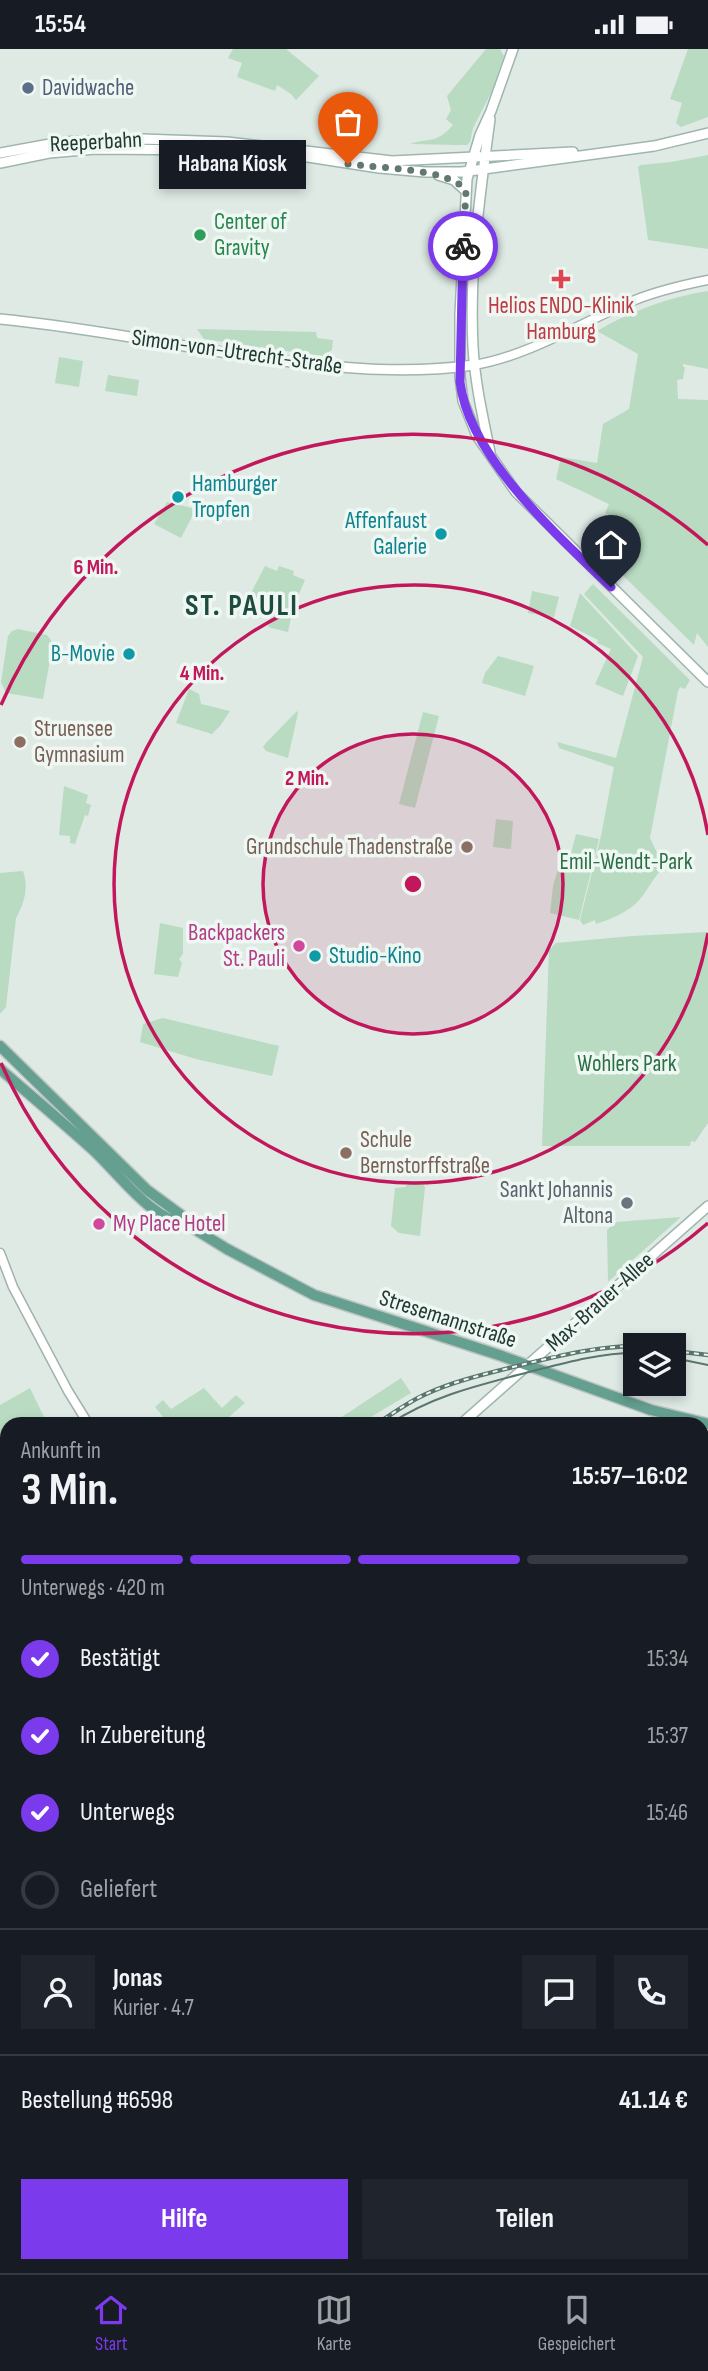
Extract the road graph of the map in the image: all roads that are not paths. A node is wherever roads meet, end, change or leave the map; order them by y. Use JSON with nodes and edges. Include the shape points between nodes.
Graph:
{"nodes":[{"id":1,"x":513,"y":49,"type":"edge"},
{"id":2,"x":491,"y":111,"type":"junction"},
{"id":3,"x":708,"y":133,"type":"edge"},
{"id":4,"x":0,"y":153,"type":"edge"},
{"id":5,"x":592,"y":154,"type":"junction"},
{"id":6,"x":485,"y":157,"type":"junction"},
{"id":7,"x":0,"y":163,"type":"edge"},
{"id":8,"x":471,"y":164,"type":"junction"},
{"id":9,"x":423,"y":167,"type":"junction"},
{"id":10,"x":483,"y":169,"type":"junction"},
{"id":11,"x":466,"y":191,"type":"junction"},
{"id":12,"x":708,"y":280,"type":"edge"},
{"id":13,"x":0,"y":319,"type":"edge"},
{"id":14,"x":474,"y":365,"type":"junction"},
{"id":15,"x":460,"y":367,"type":"junction"},
{"id":16,"x":491,"y":454,"type":"junction"},
{"id":17,"x":708,"y":682,"type":"edge"},
{"id":18,"x":0,"y":1046,"type":"edge"},
{"id":19,"x":0,"y":1060,"type":"edge"},
{"id":20,"x":0,"y":1069,"type":"edge"},
{"id":21,"x":62,"y":1108,"type":"junction"},
{"id":22,"x":708,"y":1206,"type":"edge"},
{"id":23,"x":188,"y":1225,"type":"junction"},
{"id":24,"x":0,"y":1254,"type":"edge"},
{"id":25,"x":529,"y":1366,"type":"junction"},
{"id":26,"x":84,"y":1417,"type":"edge"},
{"id":27,"x":469,"y":1417,"type":"edge"},
{"id":28,"x":680,"y":1417,"type":"edge"}],
"edges":[{"from":1,"to":2,"type":"main road"},
{"from":2,"to":6,"type":"main road"},
{"from":2,"to":8,"type":"main road"},
{"from":3,"to":5,"type":"main road"},
{"from":4,"to":9,"type":"main road","name":"Reeperbahn","via":[[61,142],[142,139],[322,151]]},
{"from":5,"to":6,"type":"main road","name":"Reeperbahn"},
{"from":5,"to":10,"type":"main road","name":"Reeperbahn"},
{"from":6,"to":8,"type":"main road","name":"Reeperbahn"},
{"from":6,"to":10,"type":"main road"},
{"from":7,"to":9,"type":"main road","name":"Reeperbahn","via":[[95,149],[235,150],[399,170]]},
{"from":8,"to":9,"type":"main road","name":"Reeperbahn"},
{"from":8,"to":10,"type":"main road","name":"Reeperbahn"},
{"from":8,"to":11,"type":"main road"},
{"from":9,"to":11,"type":"main road","via":[[454,180]]},
{"from":10,"to":14,"type":"main road","via":[[472,275]]},
{"from":11,"to":15,"type":"main road"},
{"from":12,"to":14,"type":"street","via":[[642,298],[534,345]]},
{"from":13,"to":15,"type":"main road","name":"Simon-von-Utrecht-Straße","via":[[332,367]]},
{"from":14,"to":15,"type":"main road","name":"Simon-von-Utrecht-Straße"},
{"from":14,"to":16,"type":"main road"},
{"from":15,"to":16,"type":"main road","via":[[466,410]]},
{"from":16,"to":17,"type":"main road","via":[[516,492]]},
{"from":18,"to":21,"type":"main road","name":"Stresemannstraße"},
{"from":19,"to":21,"type":"main road","name":"Stresemannstraße","via":[[38,1095]]},
{"from":20,"to":23,"type":"main road","name":"Stresemannstraße","via":[[143,1199]]},
{"from":21,"to":23,"type":"main road","name":"Stresemannstraße","via":[[146,1191]]},
{"from":22,"to":25,"type":"main road","name":"Max-Brauer-Allee"},
{"from":23,"to":25,"type":"main road","name":"Stresemannstraße","via":[[314,1295]]},
{"from":24,"to":26,"type":"street","via":[[13,1287]]},
{"from":25,"to":27,"type":"main road","name":"Max-Brauer-Allee"},
{"from":25,"to":28,"type":"main road","name":"Stresemannstraße"}]}
